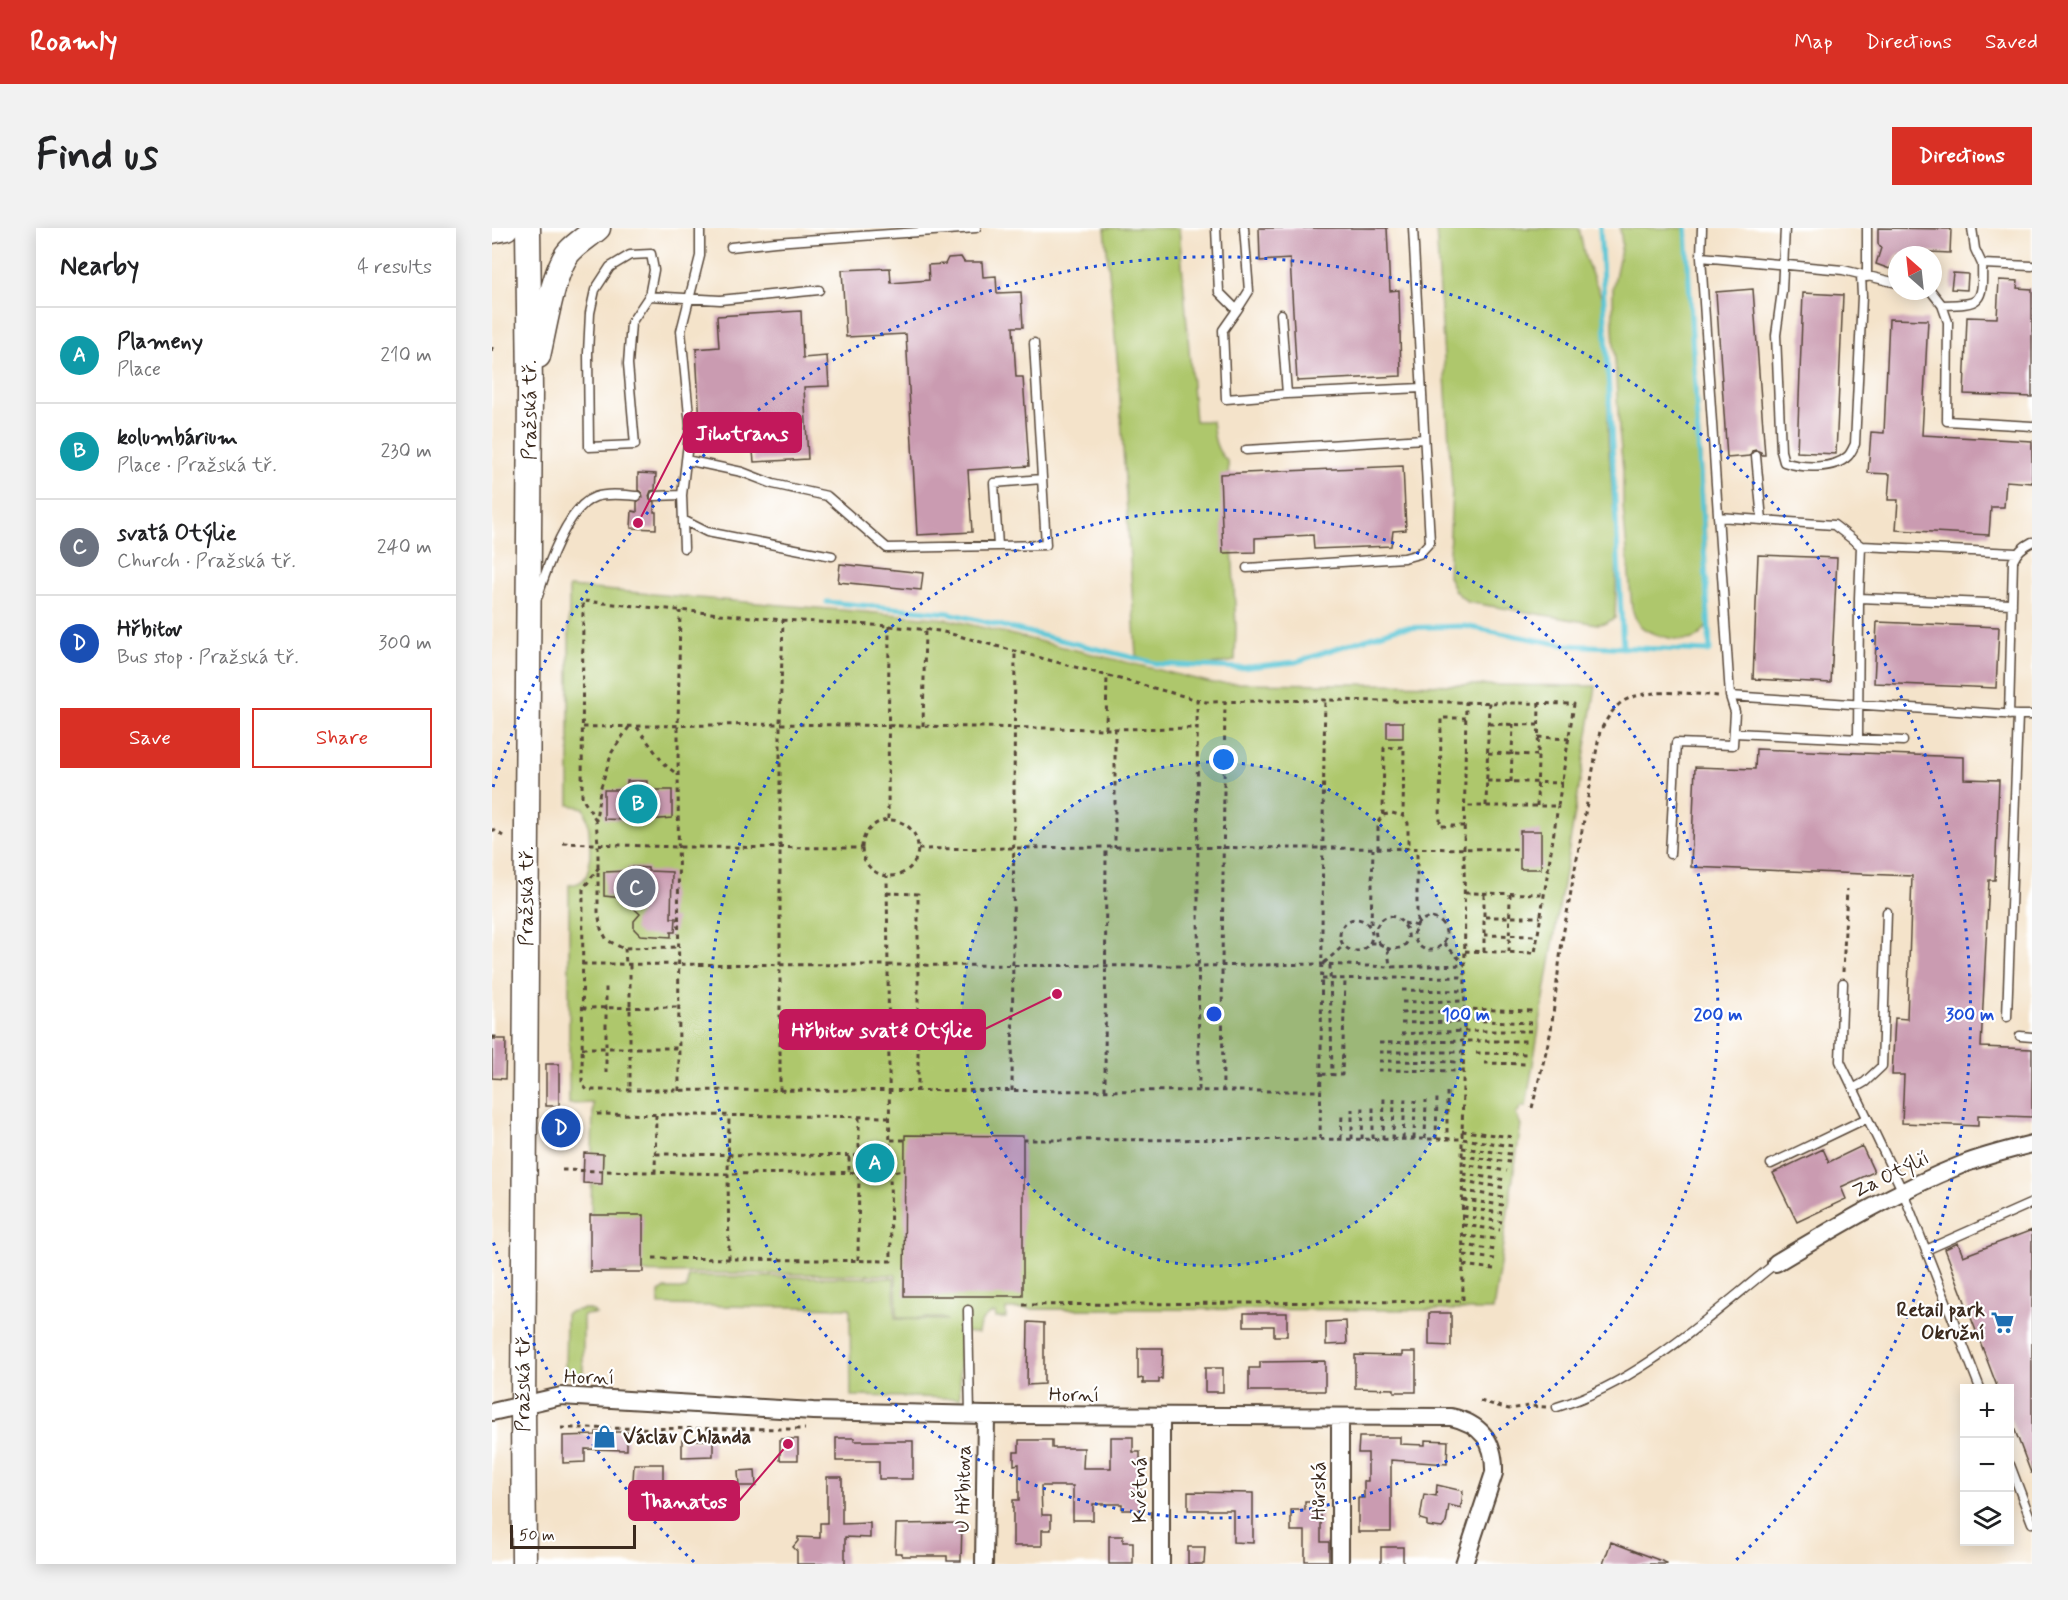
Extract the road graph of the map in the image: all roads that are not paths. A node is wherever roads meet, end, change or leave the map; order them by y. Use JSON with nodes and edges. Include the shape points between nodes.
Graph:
{"nodes":[{"id":1,"x":506,"y":228,"type":"edge"},
{"id":2,"x":528,"y":228,"type":"edge"},
{"id":3,"x":598,"y":228,"type":"edge"},
{"id":4,"x":700,"y":228,"type":"edge"},
{"id":5,"x":976,"y":228,"type":"edge"},
{"id":6,"x":1216,"y":228,"type":"edge"},
{"id":7,"x":1244,"y":228,"type":"edge"},
{"id":8,"x":1413,"y":228,"type":"edge"},
{"id":9,"x":1702,"y":228,"type":"edge"},
{"id":10,"x":1785,"y":228,"type":"edge"},
{"id":11,"x":1868,"y":228,"type":"edge"},
{"id":12,"x":1972,"y":228,"type":"edge"},
{"id":13,"x":492,"y":231,"type":"edge"},
{"id":14,"x":731,"y":247,"type":"dead end"},
{"id":15,"x":1701,"y":257,"type":"junction"},
{"id":16,"x":1782,"y":264,"type":"junction"},
{"id":17,"x":1982,"y":264,"type":"junction"},
{"id":18,"x":2032,"y":266,"type":"edge"},
{"id":19,"x":1864,"y":276,"type":"junction"},
{"id":20,"x":1888,"y":281,"type":"edge"},
{"id":21,"x":819,"y":290,"type":"dead end"},
{"id":22,"x":649,"y":296,"type":"junction"},
{"id":23,"x":688,"y":297,"type":"junction"},
{"id":24,"x":1938,"y":300,"type":"edge"},
{"id":25,"x":1942,"y":305,"type":"junction"},
{"id":26,"x":1237,"y":310,"type":"junction"},
{"id":27,"x":1281,"y":314,"type":"dead end"},
{"id":28,"x":1034,"y":343,"type":"dead end"},
{"id":29,"x":1422,"y":388,"type":"junction"},
{"id":30,"x":530,"y":390,"type":"junction"},
{"id":31,"x":1287,"y":394,"type":"junction"},
{"id":32,"x":2032,"y":426,"type":"edge"},
{"id":33,"x":1424,"y":439,"type":"junction"},
{"id":34,"x":1246,"y":450,"type":"dead end"},
{"id":35,"x":1756,"y":456,"type":"dead end"},
{"id":36,"x":686,"y":460,"type":"junction"},
{"id":37,"x":1042,"y":479,"type":"junction"},
{"id":38,"x":682,"y":495,"type":"junction"},
{"id":39,"x":638,"y":496,"type":"dead end"},
{"id":40,"x":655,"y":496,"type":"dead end"},
{"id":41,"x":1718,"y":517,"type":"junction"},
{"id":42,"x":682,"y":519,"type":"junction"},
{"id":43,"x":1762,"y":520,"type":"junction"},
{"id":44,"x":2032,"y":542,"type":"edge"},
{"id":45,"x":998,"y":546,"type":"junction"},
{"id":46,"x":1861,"y":546,"type":"junction"},
{"id":47,"x":684,"y":548,"type":"dead end"},
{"id":48,"x":2016,"y":553,"type":"junction"},
{"id":49,"x":832,"y":556,"type":"dead end"},
{"id":50,"x":1247,"y":568,"type":"dead end"},
{"id":51,"x":1859,"y":598,"type":"junction"},
{"id":52,"x":2012,"y":604,"type":"junction"},
{"id":53,"x":529,"y":625,"type":"junction"},
{"id":54,"x":1730,"y":696,"type":"junction"},
{"id":55,"x":1859,"y":705,"type":"junction"},
{"id":56,"x":2014,"y":715,"type":"junction"},
{"id":57,"x":2032,"y":716,"type":"edge"},
{"id":58,"x":1734,"y":733,"type":"junction"},
{"id":59,"x":1858,"y":739,"type":"junction"},
{"id":60,"x":1903,"y":741,"type":"dead end"},
{"id":61,"x":1670,"y":854,"type":"dead end"},
{"id":62,"x":1887,"y":912,"type":"dead end"},
{"id":63,"x":1843,"y":982,"type":"road end"},
{"id":64,"x":2007,"y":1017,"type":"dead end"},
{"id":65,"x":2020,"y":1036,"type":"dead end"},
{"id":66,"x":2032,"y":1037,"type":"edge"},
{"id":67,"x":1853,"y":1089,"type":"junction"},
{"id":68,"x":1867,"y":1118,"type":"junction"},
{"id":69,"x":2032,"y":1144,"type":"edge"},
{"id":70,"x":1772,"y":1164,"type":"dead end"},
{"id":71,"x":1904,"y":1192,"type":"junction"},
{"id":72,"x":2032,"y":1203,"type":"edge"},
{"id":73,"x":1926,"y":1250,"type":"junction"},
{"id":74,"x":1776,"y":1263,"type":"joint"},
{"id":75,"x":968,"y":1310,"type":"dead end"},
{"id":76,"x":1978,"y":1384,"type":"edge"},
{"id":77,"x":523,"y":1406,"type":"junction"},
{"id":78,"x":1557,"y":1407,"type":"road end"},
{"id":79,"x":492,"y":1412,"type":"edge"},
{"id":80,"x":978,"y":1415,"type":"junction"},
{"id":81,"x":1161,"y":1416,"type":"junction"},
{"id":82,"x":1340,"y":1417,"type":"junction"},
{"id":83,"x":2014,"y":1476,"type":"edge"},
{"id":84,"x":2032,"y":1523,"type":"edge"},
{"id":85,"x":524,"y":1564,"type":"edge"},
{"id":86,"x":984,"y":1564,"type":"edge"},
{"id":87,"x":1161,"y":1564,"type":"edge"},
{"id":88,"x":1340,"y":1564,"type":"edge"},
{"id":89,"x":1464,"y":1564,"type":"edge"}],
"edges":[{"from":1,"to":13,"type":"main road"},
{"from":2,"to":30,"type":"main road","name":"Pražská tř."},
{"from":3,"to":30,"type":"main road","via":[[568,253],[563,263]]},
{"from":4,"to":23,"type":"lane","via":[[700,256]]},
{"from":5,"to":14,"type":"lane"},
{"from":6,"to":26,"type":"lane","via":[[1219,292]]},
{"from":7,"to":26,"type":"lane","via":[[1249,291]]},
{"from":8,"to":29,"type":"lane"},
{"from":9,"to":15,"type":"lane"},
{"from":10,"to":16,"type":"lane"},
{"from":11,"to":19,"type":"lane"},
{"from":12,"to":17,"type":"lane"},
{"from":15,"to":16,"type":"lane"},
{"from":15,"to":41,"type":"lane"},
{"from":16,"to":19,"type":"lane"},
{"from":16,"to":19,"type":"lane","via":[[1776,335],[1780,451],[1784,462],[1796,466],[1838,462],[1848,456],[1855,444]]},
{"from":17,"to":18,"type":"lane"},
{"from":17,"to":25,"type":"lane","via":[[1982,291],[1976,301]]},
{"from":19,"to":20,"type":"lane"},
{"from":21,"to":23,"type":"lane","via":[[720,300]]},
{"from":22,"to":22,"type":"lane","via":[[654,270],[651,254],[630,255],[610,267],[595,290],[588,353],[589,447],[635,445],[628,364],[631,323]]},
{"from":22,"to":23,"type":"lane"},
{"from":23,"to":36,"type":"lane","via":[[681,331],[690,426]]},
{"from":24,"to":25,"type":"lane"},
{"from":25,"to":32,"type":"lane","via":[[1948,322],[1947,421]]},
{"from":26,"to":31,"type":"lane","via":[[1223,330],[1226,399]]},
{"from":27,"to":31,"type":"lane"},
{"from":28,"to":37,"type":"lane"},
{"from":29,"to":31,"type":"lane"},
{"from":29,"to":33,"type":"lane"},
{"from":30,"to":53,"type":"main road","name":"Pražská tř."},
{"from":33,"to":34,"type":"lane"},
{"from":33,"to":50,"type":"lane","via":[[1430,542],[1419,554]]},
{"from":35,"to":43,"type":"lane"},
{"from":36,"to":38,"type":"lane"},
{"from":36,"to":45,"type":"lane","via":[[827,496],[887,548]]},
{"from":37,"to":45,"type":"lane","via":[[994,483]]},
{"from":37,"to":45,"type":"lane","via":[[1046,545]]},
{"from":38,"to":40,"type":"lane"},
{"from":38,"to":42,"type":"lane"},
{"from":39,"to":53,"type":"lane","via":[[594,497],[583,505],[563,532],[549,561]]},
{"from":41,"to":43,"type":"lane"},
{"from":41,"to":54,"type":"lane"},
{"from":42,"to":47,"type":"lane"},
{"from":42,"to":49,"type":"lane","via":[[707,532]]},
{"from":43,"to":46,"type":"lane","via":[[1834,525]]},
{"from":44,"to":48,"type":"lane"},
{"from":46,"to":48,"type":"lane"},
{"from":46,"to":51,"type":"lane"},
{"from":48,"to":52,"type":"lane"},
{"from":51,"to":52,"type":"lane"},
{"from":51,"to":55,"type":"lane"},
{"from":52,"to":56,"type":"lane"},
{"from":53,"to":77,"type":"main road","name":"Pražská tř."},
{"from":54,"to":55,"type":"lane"},
{"from":54,"to":58,"type":"lane","via":[[1735,712]]},
{"from":55,"to":56,"type":"lane"},
{"from":55,"to":59,"type":"lane"},
{"from":56,"to":57,"type":"lane"},
{"from":56,"to":64,"type":"lane"},
{"from":58,"to":59,"type":"lane"},
{"from":58,"to":61,"type":"lane","via":[[1733,745],[1676,743]]},
{"from":59,"to":60,"type":"lane"},
{"from":62,"to":67,"type":"lane","via":[[1882,1066]]},
{"from":63,"to":67,"type":"lane","via":[[1840,1061]]},
{"from":65,"to":66,"type":"lane"},
{"from":67,"to":68,"type":"lane"},
{"from":68,"to":70,"type":"lane"},
{"from":68,"to":71,"type":"lane"},
{"from":69,"to":71,"type":"street","name":"Za Otýlií","via":[[1961,1165]]},
{"from":71,"to":73,"type":"lane"},
{"from":71,"to":74,"type":"street","name":"Za Otýlií","via":[[1867,1209]]},
{"from":72,"to":73,"type":"lane"},
{"from":73,"to":76,"type":"lane"},
{"from":74,"to":78,"type":"lane","via":[[1643,1366],[1612,1386]]},
{"from":75,"to":80,"type":"lane"},
{"from":77,"to":79,"type":"street","name":"Horní"},
{"from":77,"to":80,"type":"street","name":"Horní","via":[[561,1396],[813,1411]]},
{"from":77,"to":85,"type":"main road","name":"Pražská tř."},
{"from":80,"to":81,"type":"street","name":"Horní"},
{"from":80,"to":86,"type":"street","name":"U Hřbitova"},
{"from":81,"to":82,"type":"street","name":"Horní"},
{"from":81,"to":87,"type":"street","name":"Květná"},
{"from":82,"to":88,"type":"street","name":"Hůrská"},
{"from":82,"to":89,"type":"street","name":"Horní","via":[[1451,1417],[1466,1420],[1484,1434],[1494,1457],[1494,1473]]},
{"from":83,"to":84,"type":"lane"}]}
